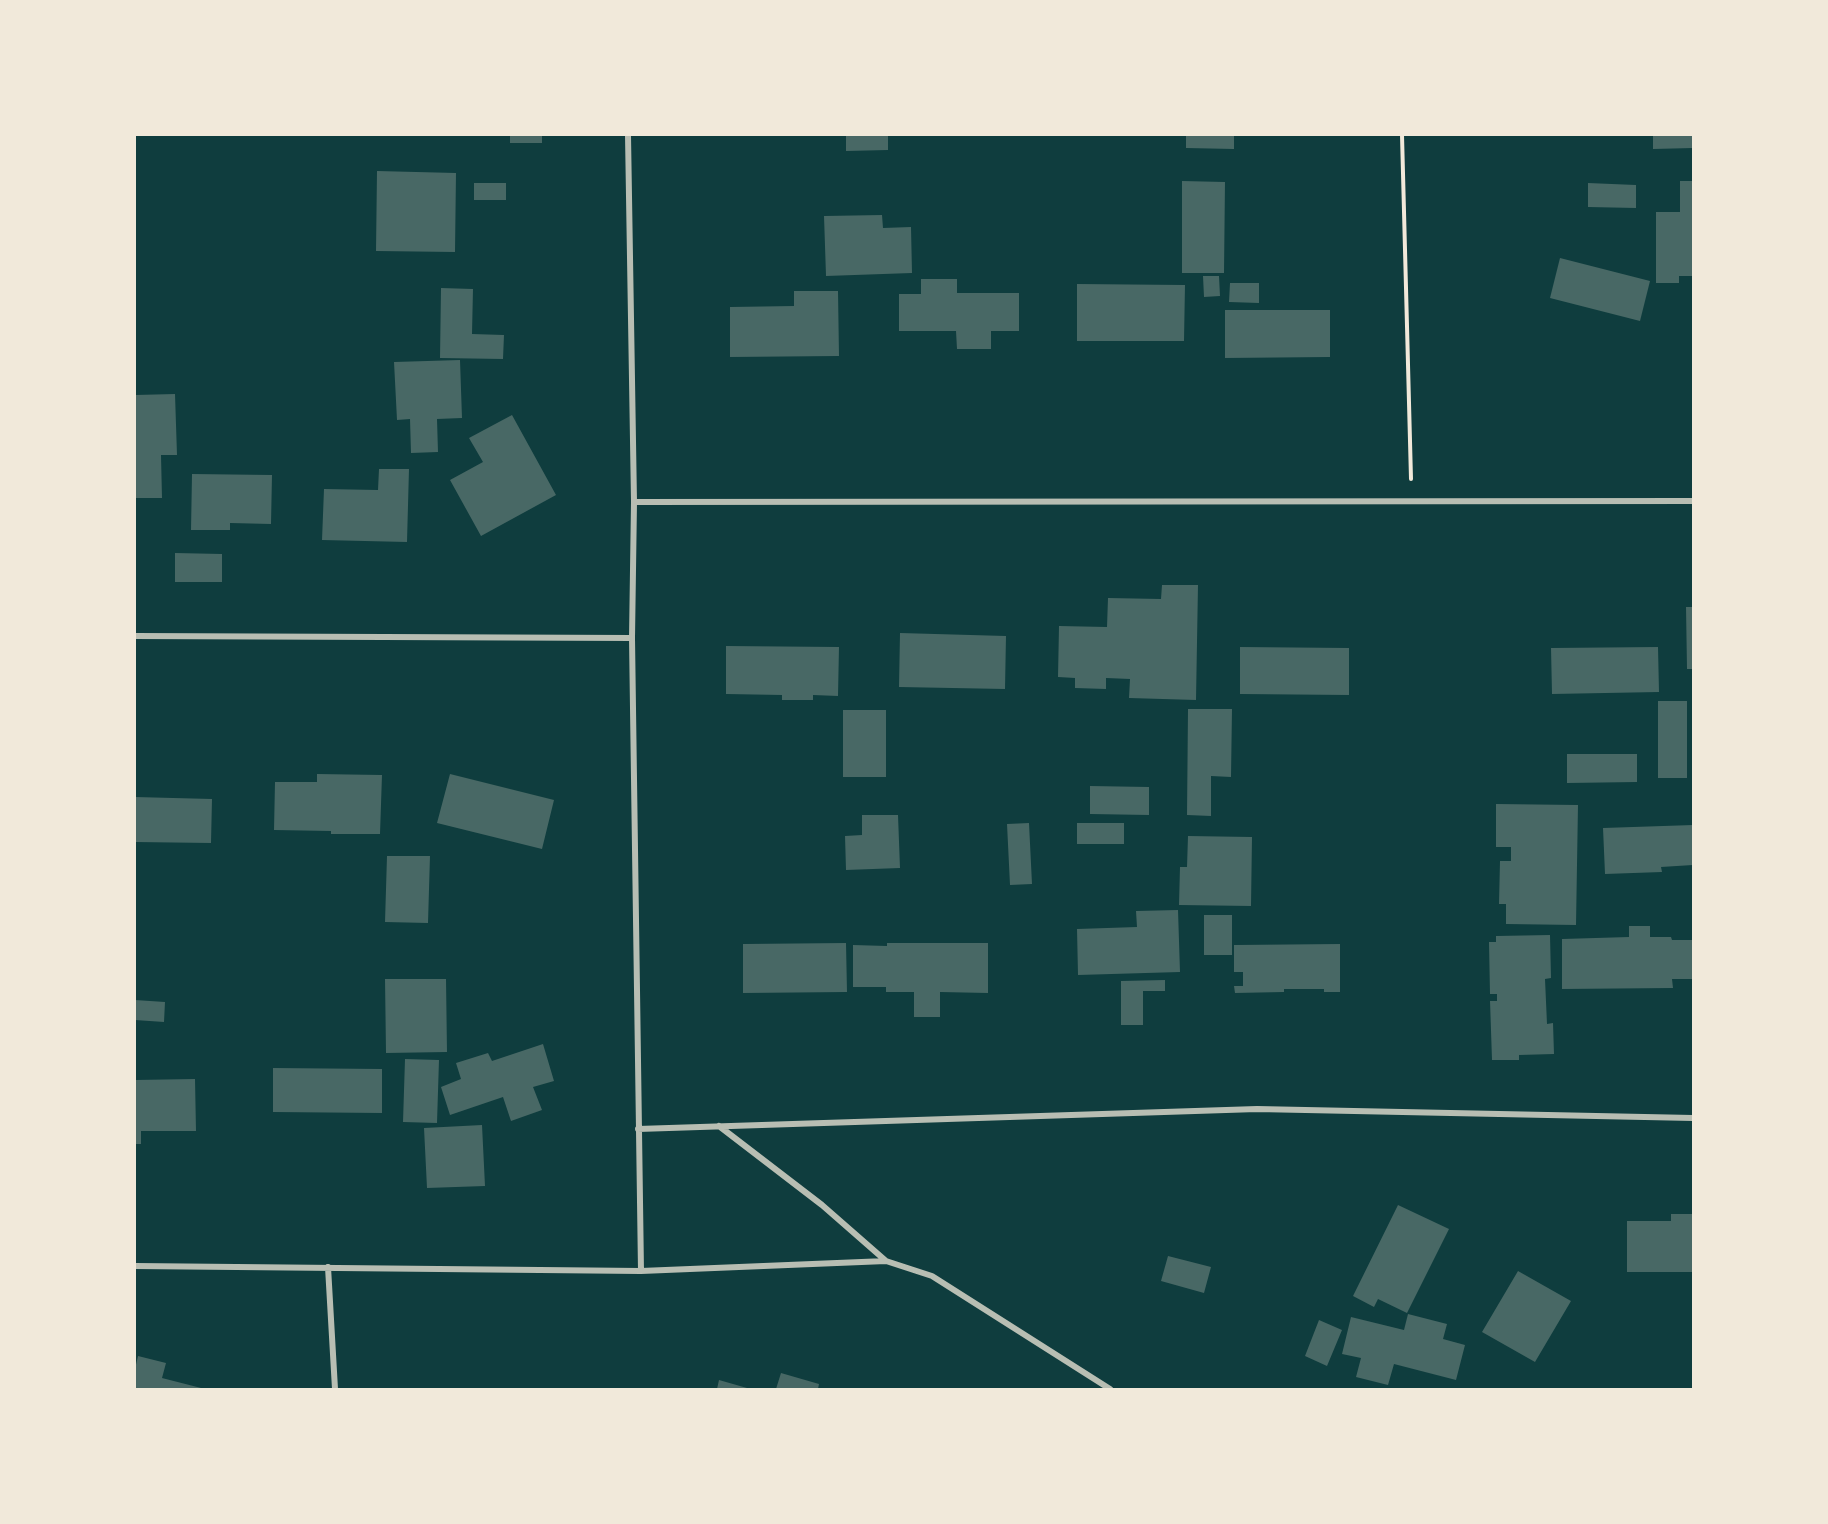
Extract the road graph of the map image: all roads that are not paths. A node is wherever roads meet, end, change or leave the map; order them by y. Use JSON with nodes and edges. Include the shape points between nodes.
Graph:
{"nodes":[{"id":1,"x":628,"y":135,"type":"edge"},
{"id":2,"x":1693,"y":501,"type":"edge"},
{"id":3,"x":634,"y":502,"type":"junction"},
{"id":4,"x":135,"y":636,"type":"edge"},
{"id":5,"x":632,"y":638,"type":"junction"},
{"id":6,"x":1693,"y":1118,"type":"edge"},
{"id":7,"x":719,"y":1126,"type":"junction"},
{"id":8,"x":638,"y":1130,"type":"junction"},
{"id":9,"x":886,"y":1261,"type":"junction"},
{"id":10,"x":135,"y":1266,"type":"edge"},
{"id":11,"x":328,"y":1267,"type":"junction"},
{"id":12,"x":641,"y":1271,"type":"junction"},
{"id":13,"x":335,"y":1389,"type":"edge"},
{"id":14,"x":1110,"y":1389,"type":"edge"}],
"edges":[{"from":1,"to":3,"type":"street"},
{"from":2,"to":3,"type":"street"},
{"from":3,"to":5,"type":"street"},
{"from":4,"to":5,"type":"street"},
{"from":5,"to":8,"type":"street"},
{"from":6,"to":7,"type":"street","via":[[1257,1109]]},
{"from":7,"to":8,"type":"street"},
{"from":7,"to":9,"type":"street","via":[[822,1204]]},
{"from":8,"to":12,"type":"street"},
{"from":9,"to":12,"type":"street"},
{"from":9,"to":14,"type":"street","via":[[932,1276]]},
{"from":10,"to":11,"type":"street"},
{"from":11,"to":12,"type":"street"},
{"from":11,"to":13,"type":"street"}]}
